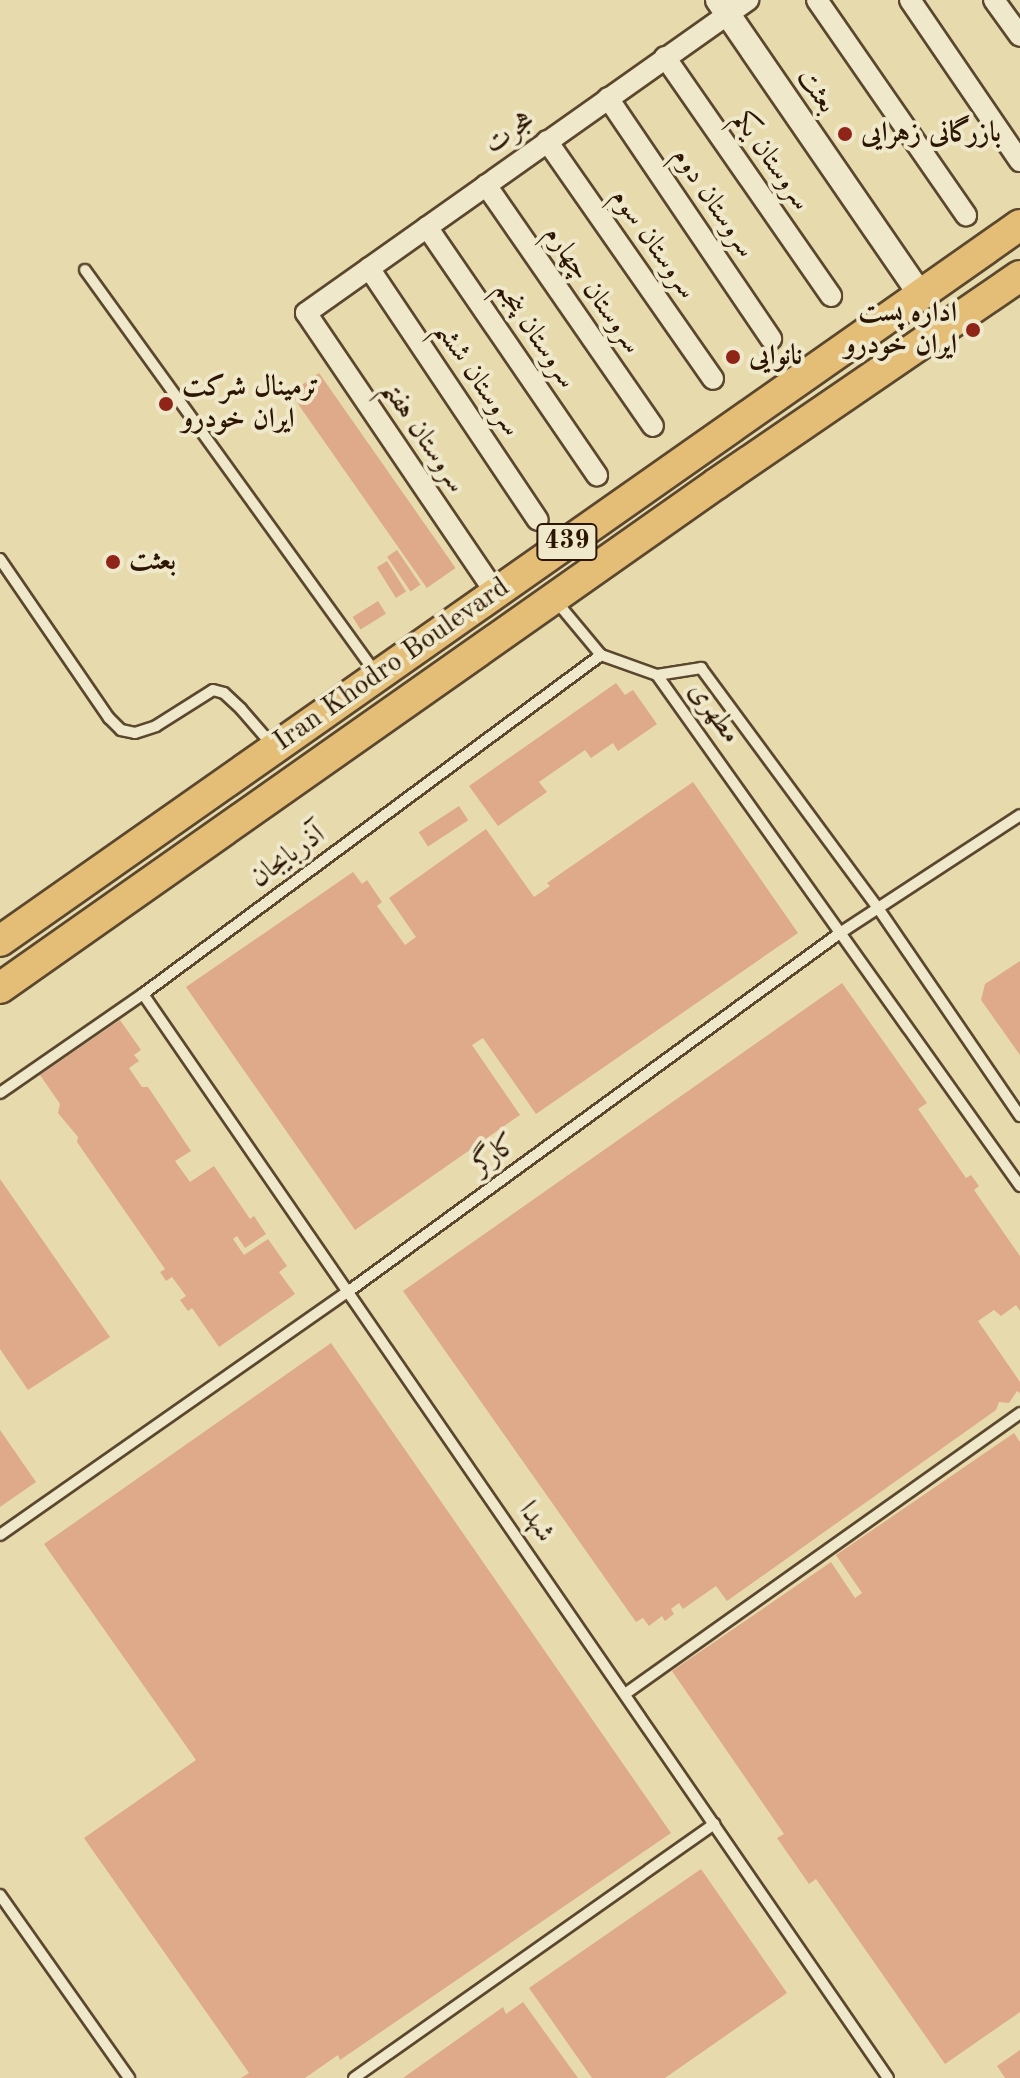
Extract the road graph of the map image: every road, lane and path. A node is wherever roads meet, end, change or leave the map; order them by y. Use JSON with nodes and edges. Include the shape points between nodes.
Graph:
{"nodes":[{"id":1,"x":748,"y":0,"type":"edge"},
{"id":2,"x":817,"y":0,"type":"edge"},
{"id":3,"x":910,"y":0,"type":"edge"},
{"id":4,"x":994,"y":0,"type":"edge"},
{"id":5,"x":722,"y":7,"type":"edge"},
{"id":6,"x":1020,"y":36,"type":"edge"},
{"id":7,"x":665,"y":57,"type":"junction"},
{"id":8,"x":608,"y":98,"type":"junction"},
{"id":9,"x":547,"y":141,"type":"junction"},
{"id":10,"x":1020,"y":161,"type":"edge"},
{"id":11,"x":486,"y":185,"type":"junction"},
{"id":12,"x":966,"y":215,"type":"dead end"},
{"id":13,"x":1020,"y":225,"type":"edge"},
{"id":14,"x":427,"y":227,"type":"junction"},
{"id":15,"x":369,"y":268,"type":"junction"},
{"id":16,"x":85,"y":270,"type":"dead end"},
{"id":17,"x":1020,"y":276,"type":"edge"},
{"id":18,"x":920,"y":294,"type":"junction"},
{"id":19,"x":831,"y":296,"type":"dead end"},
{"id":20,"x":306,"y":313,"type":"joint"},
{"id":21,"x":771,"y":339,"type":"dead end"},
{"id":22,"x":713,"y":379,"type":"dead end"},
{"id":23,"x":653,"y":426,"type":"dead end"},
{"id":24,"x":597,"y":475,"type":"dead end"},
{"id":25,"x":538,"y":520,"type":"dead end"},
{"id":26,"x":0,"y":559,"type":"edge"},
{"id":27,"x":495,"y":592,"type":"junction"},
{"id":28,"x":553,"y":598,"type":"junction"},
{"id":29,"x":601,"y":655,"type":"junction"},
{"id":30,"x":378,"y":675,"type":"junction"},
{"id":31,"x":657,"y":675,"type":"junction"},
{"id":32,"x":274,"y":748,"type":"junction"},
{"id":33,"x":1020,"y":815,"type":"edge"},
{"id":34,"x":115,"y":860,"type":"junction"},
{"id":35,"x":71,"y":891,"type":"junction"},
{"id":36,"x":136,"y":892,"type":"junction"},
{"id":37,"x":878,"y":908,"type":"junction"},
{"id":38,"x":92,"y":923,"type":"junction"},
{"id":39,"x":840,"y":933,"type":"junction"},
{"id":40,"x":0,"y":941,"type":"edge"},
{"id":41,"x":0,"y":988,"type":"edge"},
{"id":42,"x":143,"y":994,"type":"junction"},
{"id":43,"x":0,"y":1093,"type":"edge"},
{"id":44,"x":1020,"y":1116,"type":"edge"},
{"id":45,"x":1020,"y":1186,"type":"edge"},
{"id":46,"x":349,"y":1291,"type":"junction"},
{"id":47,"x":1020,"y":1413,"type":"edge"},
{"id":48,"x":0,"y":1535,"type":"edge"},
{"id":49,"x":625,"y":1694,"type":"junction"},
{"id":50,"x":714,"y":1824,"type":"junction"},
{"id":51,"x":0,"y":1895,"type":"edge"},
{"id":52,"x":129,"y":2078,"type":"edge"},
{"id":53,"x":354,"y":2078,"type":"edge"},
{"id":54,"x":888,"y":2078,"type":"edge"}],
"edges":[{"from":1,"to":5,"type":"street","name":"هجرت"},
{"from":2,"to":12,"type":"street"},
{"from":3,"to":10,"type":"street"},
{"from":4,"to":6,"type":"street"},
{"from":5,"to":7,"type":"street","name":"هجرت"},
{"from":5,"to":18,"type":"street","name":"بعثت"},
{"from":7,"to":8,"type":"street","name":"هجرت"},
{"from":7,"to":19,"type":"street","name":"سروستان یکم"},
{"from":8,"to":9,"type":"street","name":"هجرت"},
{"from":8,"to":21,"type":"street","name":"سروستان دوم"},
{"from":9,"to":11,"type":"street","name":"هجرت"},
{"from":9,"to":22,"type":"street","name":"سروستان سوم"},
{"from":11,"to":14,"type":"street","name":"هجرت"},
{"from":11,"to":23,"type":"street","name":"سروستان چهارم"},
{"from":13,"to":18,"type":"main road","name":"Iran Khodro Boulevard","number":"439"},
{"from":14,"to":15,"type":"street","name":"هجرت"},
{"from":14,"to":24,"type":"street","name":"سروستان پنجم"},
{"from":15,"to":20,"type":"street","name":"هجرت"},
{"from":15,"to":25,"type":"street","name":"سروستان ششم"},
{"from":16,"to":30,"type":"lane"},
{"from":17,"to":28,"type":"main road","name":"Iran Khodro Boulevard","number":"439"},
{"from":18,"to":27,"type":"main road","name":"Iran Khodro Boulevard","number":"439"},
{"from":20,"to":27,"type":"street","name":"سروستان هفتم"},
{"from":26,"to":32,"type":"lane","via":[[121,730],[135,733],[156,726],[213,690],[241,709]]},
{"from":27,"to":30,"type":"main road","name":"Iran Khodro Boulevard","number":"439"},
{"from":28,"to":29,"type":"lane"},
{"from":28,"to":36,"type":"main road","name":"Iran Khodro Boulevard","number":"439"},
{"from":29,"to":31,"type":"lane"},
{"from":29,"to":42,"type":"lane","name":"آذربایجان"},
{"from":30,"to":32,"type":"main road","name":"Iran Khodro Boulevard","number":"439"},
{"from":31,"to":37,"type":"lane","name":"مطهری","via":[[701,668]]},
{"from":31,"to":39,"type":"lane","name":"مطهری"},
{"from":32,"to":34,"type":"main road","name":"Iran Khodro Boulevard","number":"439"},
{"from":33,"to":37,"type":"lane","name":"کارگر"},
{"from":34,"to":35,"type":"main road","name":"Iran Khodro Boulevard","number":"439"},
{"from":34,"to":36,"type":"main road"},
{"from":35,"to":38,"type":"main road"},
{"from":35,"to":40,"type":"main road","name":"Iran Khodro Boulevard","number":"439"},
{"from":36,"to":38,"type":"main road","name":"Iran Khodro Boulevard","number":"439"},
{"from":37,"to":39,"type":"lane","name":"کارگر"},
{"from":37,"to":44,"type":"lane","name":"مطهری"},
{"from":38,"to":41,"type":"main road","name":"Iran Khodro Boulevard","number":"439"},
{"from":39,"to":45,"type":"lane","name":"مطهری"},
{"from":39,"to":46,"type":"lane","name":"کارگر"},
{"from":42,"to":43,"type":"lane","name":"آذربایجان"},
{"from":42,"to":46,"type":"lane","name":"شهدا"},
{"from":46,"to":48,"type":"lane","name":"کارگر"},
{"from":46,"to":49,"type":"lane","name":"شهدا"},
{"from":47,"to":49,"type":"lane"},
{"from":49,"to":50,"type":"lane","name":"شهدا"},
{"from":50,"to":53,"type":"lane"},
{"from":50,"to":54,"type":"lane","name":"شهدا"},
{"from":51,"to":52,"type":"lane"}]}
